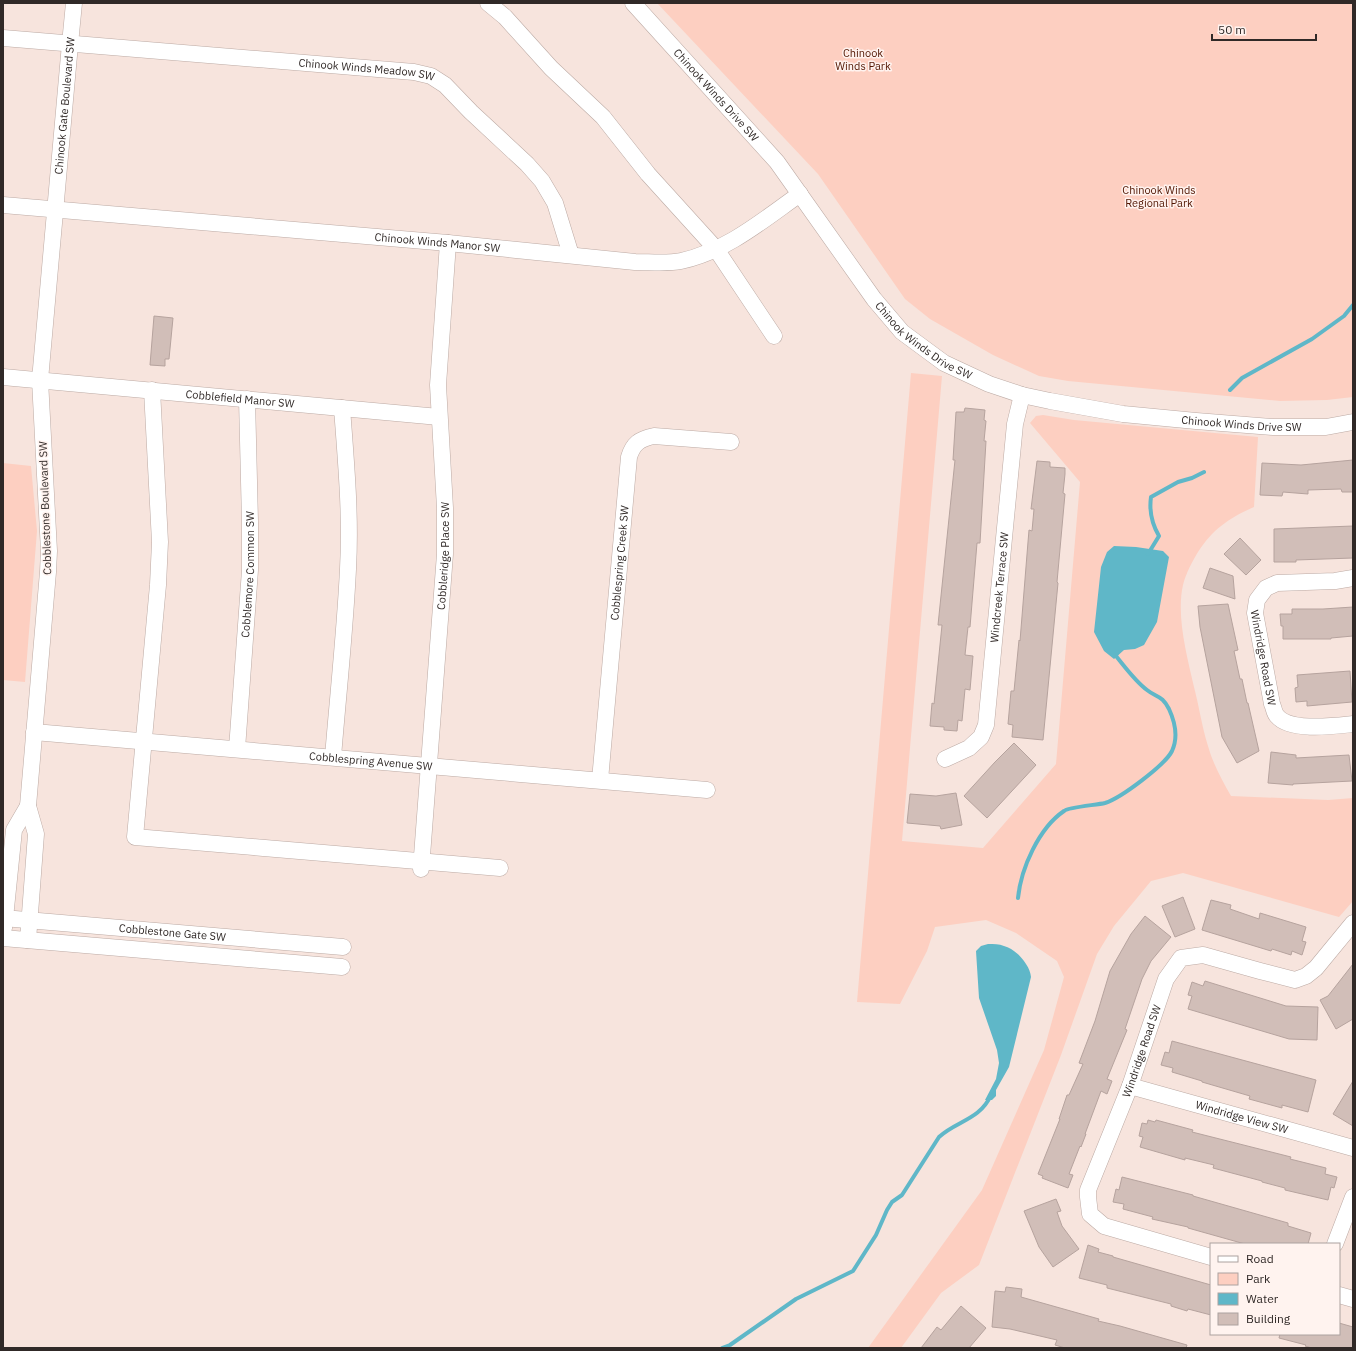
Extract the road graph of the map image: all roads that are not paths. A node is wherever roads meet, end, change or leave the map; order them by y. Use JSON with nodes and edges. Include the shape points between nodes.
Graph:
{"nodes":[{"id":1,"x":74,"y":3,"type":"edge"},
{"id":2,"x":488,"y":3,"type":"edge"},
{"id":3,"x":633,"y":3,"type":"edge"},
{"id":4,"x":3,"y":38,"type":"edge"},
{"id":5,"x":70,"y":44,"type":"junction"},
{"id":6,"x":800,"y":194,"type":"junction"},
{"id":7,"x":3,"y":205,"type":"edge"},
{"id":8,"x":56,"y":209,"type":"junction"},
{"id":9,"x":448,"y":243,"type":"junction"},
{"id":10,"x":716,"y":249,"type":"junction"},
{"id":11,"x":571,"y":255,"type":"junction"},
{"id":12,"x":774,"y":336,"type":"dead end"},
{"id":13,"x":3,"y":377,"type":"edge"},
{"id":14,"x":40,"y":380,"type":"junction"},
{"id":15,"x":152,"y":390,"type":"junction"},
{"id":16,"x":1022,"y":395,"type":"junction"},
{"id":17,"x":247,"y":399,"type":"junction"},
{"id":18,"x":342,"y":408,"type":"junction"},
{"id":19,"x":439,"y":417,"type":"junction"},
{"id":20,"x":1353,"y":422,"type":"edge"},
{"id":21,"x":731,"y":442,"type":"dead end"},
{"id":22,"x":1353,"y":578,"type":"edge"},
{"id":23,"x":1353,"y":724,"type":"edge"},
{"id":24,"x":34,"y":732,"type":"junction"},
{"id":25,"x":143,"y":741,"type":"junction"},
{"id":26,"x":237,"y":749,"type":"junction"},
{"id":27,"x":333,"y":757,"type":"junction"},
{"id":28,"x":945,"y":759,"type":"dead end"},
{"id":29,"x":429,"y":766,"type":"junction"},
{"id":30,"x":600,"y":780,"type":"junction"},
{"id":31,"x":707,"y":790,"type":"dead end"},
{"id":32,"x":28,"y":806,"type":"junction"},
{"id":33,"x":421,"y":865,"type":"junction"},
{"id":34,"x":500,"y":868,"type":"dead end"},
{"id":35,"x":4,"y":918,"type":"edge"},
{"id":36,"x":30,"y":921,"type":"junction"},
{"id":37,"x":1353,"y":923,"type":"edge"},
{"id":38,"x":3,"y":938,"type":"edge"},
{"id":39,"x":28,"y":940,"type":"junction"},
{"id":40,"x":343,"y":947,"type":"dead end"},
{"id":41,"x":342,"y":967,"type":"dead end"},
{"id":42,"x":1130,"y":1086,"type":"junction"},
{"id":43,"x":1353,"y":1148,"type":"edge"},
{"id":44,"x":1353,"y":1197,"type":"edge"},
{"id":45,"x":1335,"y":1243,"type":"edge"},
{"id":46,"x":1210,"y":1257,"type":"edge"},
{"id":47,"x":1340,"y":1295,"type":"edge"},
{"id":48,"x":1353,"y":1299,"type":"edge"}],
"edges":[{"from":1,"to":5,"type":"street","name":"Chinook Gate Boulevard SW"},
{"from":2,"to":10,"type":"street","via":[[505,17],[551,68],[603,118],[648,174]]},
{"from":3,"to":6,"type":"street","name":"Chinook Winds Drive SW","via":[[777,162]]},
{"from":4,"to":5,"type":"street","name":"Chinook Winds Meadow SW"},
{"from":5,"to":8,"type":"street","name":"Chinook Gate Boulevard SW"},
{"from":5,"to":11,"type":"street","name":"Chinook Winds Meadow SW","via":[[414,72],[431,76],[445,85],[542,181],[555,203]]},
{"from":6,"to":10,"type":"street","name":"Chinook Winds Manor SW","via":[[747,232]]},
{"from":6,"to":16,"type":"street","name":"Chinook Winds Drive SW","via":[[874,299],[902,332],[944,363],[989,384]]},
{"from":7,"to":8,"type":"street","name":"Chinook Winds Manor SW"},
{"from":8,"to":9,"type":"street","name":"Chinook Winds Manor SW"},
{"from":8,"to":14,"type":"street","name":"Cobblestone Boulevard SW"},
{"from":9,"to":11,"type":"street","name":"Chinook Winds Manor SW"},
{"from":9,"to":19,"type":"street","name":"Cobbleridge Place SW","via":[[438,385]]},
{"from":10,"to":11,"type":"street","name":"Chinook Winds Manor SW","via":[[680,261],[635,262]]},
{"from":10,"to":12,"type":"street"},
{"from":13,"to":14,"type":"street","name":"Cobblefield Manor SW"},
{"from":14,"to":15,"type":"street","name":"Cobblefield Manor SW"},
{"from":14,"to":24,"type":"street","name":"Cobblestone Boulevard SW","via":[[49,558]]},
{"from":15,"to":17,"type":"street","name":"Cobblefield Manor SW"},
{"from":15,"to":25,"type":"street","via":[[160,542]]},
{"from":16,"to":20,"type":"street","name":"Chinook Winds Drive SW","via":[[1123,414],[1196,422],[1326,427]]},
{"from":16,"to":28,"type":"street","name":"Windcreek Terrace SW","via":[[1015,424],[986,725],[981,737],[969,748]]},
{"from":17,"to":18,"type":"street","name":"Cobblefield Manor SW"},
{"from":17,"to":26,"type":"street","name":"Cobblemore Common SW","via":[[250,570]]},
{"from":18,"to":19,"type":"street","name":"Cobblefield Manor SW"},
{"from":18,"to":27,"type":"street","via":[[348,484],[348,562]]},
{"from":19,"to":29,"type":"street","name":"Cobbleridge Place SW","via":[[445,508],[445,554]]},
{"from":21,"to":30,"type":"street","name":"Cobblespring Creek SW","via":[[654,436],[645,438],[632,448],[629,457]]},
{"from":22,"to":23,"type":"street","name":"Windridge Road SW","via":[[1277,583],[1266,588],[1258,600],[1255,613],[1276,715],[1284,722],[1302,726]]},
{"from":24,"to":25,"type":"street","name":"Cobblespring Avenue SW"},
{"from":24,"to":32,"type":"street","name":"Cobblestone Boulevard SW"},
{"from":25,"to":26,"type":"street","name":"Cobblespring Avenue SW"},
{"from":25,"to":33,"type":"street","via":[[135,837]]},
{"from":26,"to":27,"type":"street","name":"Cobblespring Avenue SW"},
{"from":27,"to":29,"type":"street","name":"Cobblespring Avenue SW"},
{"from":29,"to":30,"type":"street","name":"Cobblespring Avenue SW"},
{"from":29,"to":33,"type":"street","name":"Cobbleridge Place SW"},
{"from":30,"to":31,"type":"street","name":"Cobblespring Avenue SW"},
{"from":32,"to":35,"type":"street","name":"Cobblestone Boulevard SW","via":[[14,830]]},
{"from":32,"to":36,"type":"street","name":"Cobblestone Boulevard SW","via":[[36,834]]},
{"from":33,"to":34,"type":"street"},
{"from":35,"to":36,"type":"street","name":"Cobblestone Gate SW"},
{"from":35,"to":38,"type":"street","name":"Cobblestone Boulevard SW"},
{"from":36,"to":39,"type":"street","name":"Cobblestone Boulevard SW"},
{"from":36,"to":40,"type":"street","name":"Cobblestone Gate SW"},
{"from":37,"to":42,"type":"street","name":"Windridge Road SW","via":[[1316,968],[1295,980],[1203,955],[1181,958],[1166,979]]},
{"from":38,"to":39,"type":"street","name":"Cobblestone Gate SW"},
{"from":39,"to":41,"type":"street","name":"Cobblestone Gate SW"},
{"from":42,"to":43,"type":"street","name":"Windridge View SW"},
{"from":42,"to":46,"type":"street","name":"Windridge Road SW","via":[[1088,1190],[1090,1214],[1104,1226]]},
{"from":44,"to":45,"type":"street"},
{"from":47,"to":48,"type":"street"}]}
